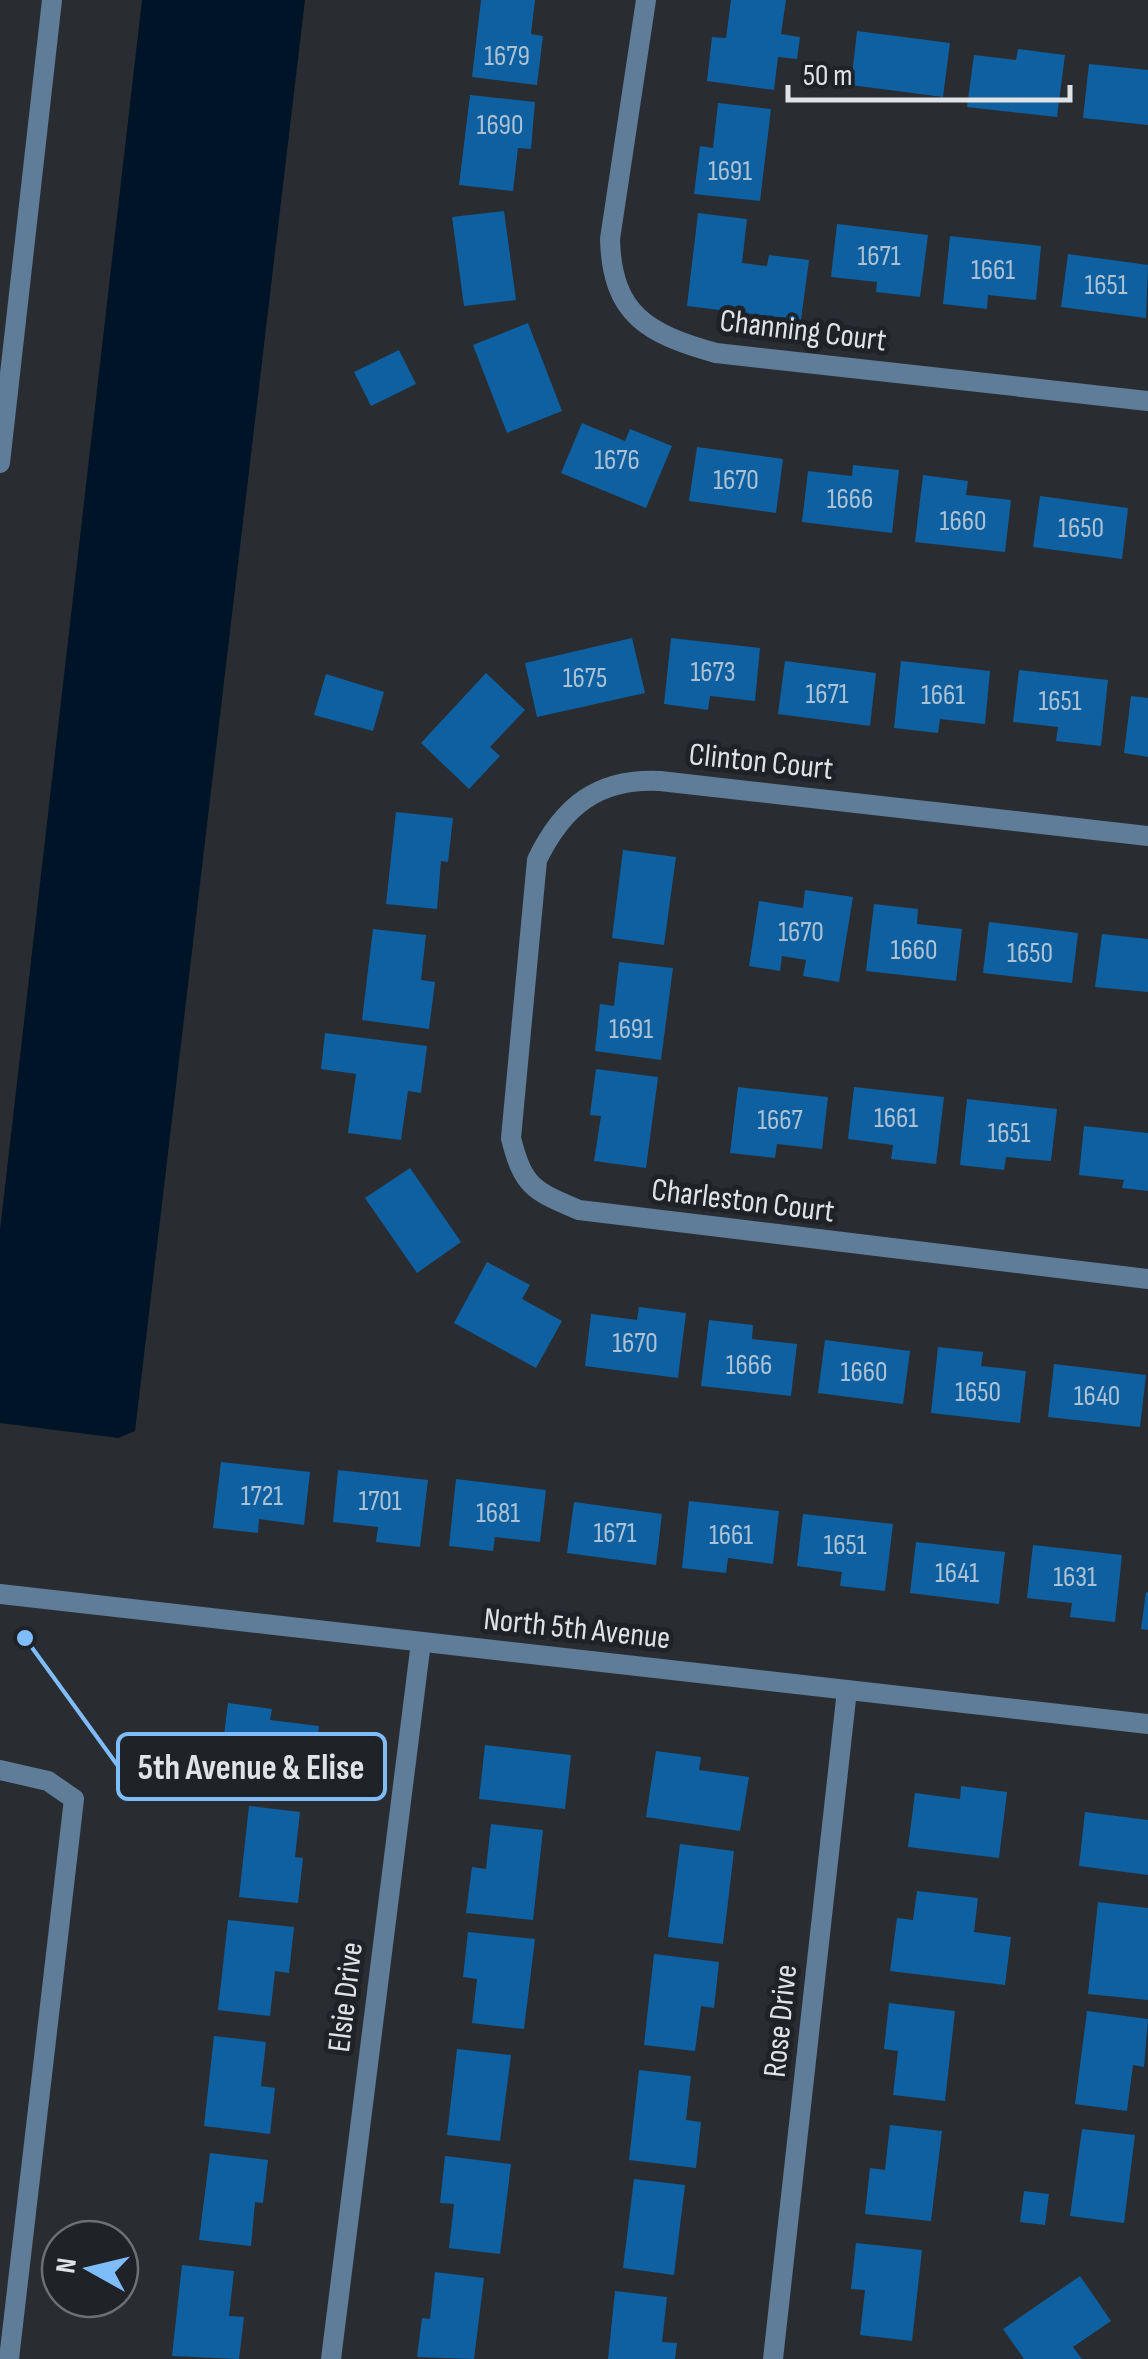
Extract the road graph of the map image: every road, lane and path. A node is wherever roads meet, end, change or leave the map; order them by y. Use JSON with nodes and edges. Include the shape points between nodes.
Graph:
{"nodes":[{"id":1,"x":52,"y":0,"type":"edge"},
{"id":2,"x":646,"y":0,"type":"edge"},
{"id":3,"x":1148,"y":401,"type":"edge"},
{"id":4,"x":0,"y":463,"type":"edge"},
{"id":5,"x":1148,"y":836,"type":"edge"},
{"id":6,"x":526,"y":996,"type":"joint"},
{"id":7,"x":1148,"y":1279,"type":"edge"},
{"id":8,"x":0,"y":1594,"type":"edge"},
{"id":9,"x":421,"y":1642,"type":"junction"},
{"id":10,"x":847,"y":1690,"type":"junction"},
{"id":11,"x":1148,"y":1724,"type":"edge"},
{"id":12,"x":0,"y":1770,"type":"edge"},
{"id":13,"x":8,"y":2359,"type":"edge"},
{"id":14,"x":331,"y":2359,"type":"edge"},
{"id":15,"x":773,"y":2359,"type":"edge"}],
"edges":[{"from":1,"to":4,"type":"street"},
{"from":2,"to":3,"type":"street","name":"Channing Court","via":[[610,239],[611,273],[642,320],[671,339],[716,353]]},
{"from":5,"to":6,"type":"street","name":"Clinton Court","via":[[660,781],[608,785],[551,832],[538,860]]},
{"from":6,"to":7,"type":"street","name":"Charleston Court","via":[[511,1138],[520,1173],[546,1196],[609,1216]]},
{"from":8,"to":9,"type":"street","name":"North 5th Avenue"},
{"from":9,"to":10,"type":"street","name":"North 5th Avenue"},
{"from":9,"to":14,"type":"street","name":"Elsie Drive"},
{"from":10,"to":11,"type":"street","name":"North 5th Avenue"},
{"from":10,"to":15,"type":"street","name":"Rose Drive"},
{"from":12,"to":13,"type":"street","via":[[48,1781],[74,1799]]}]}
